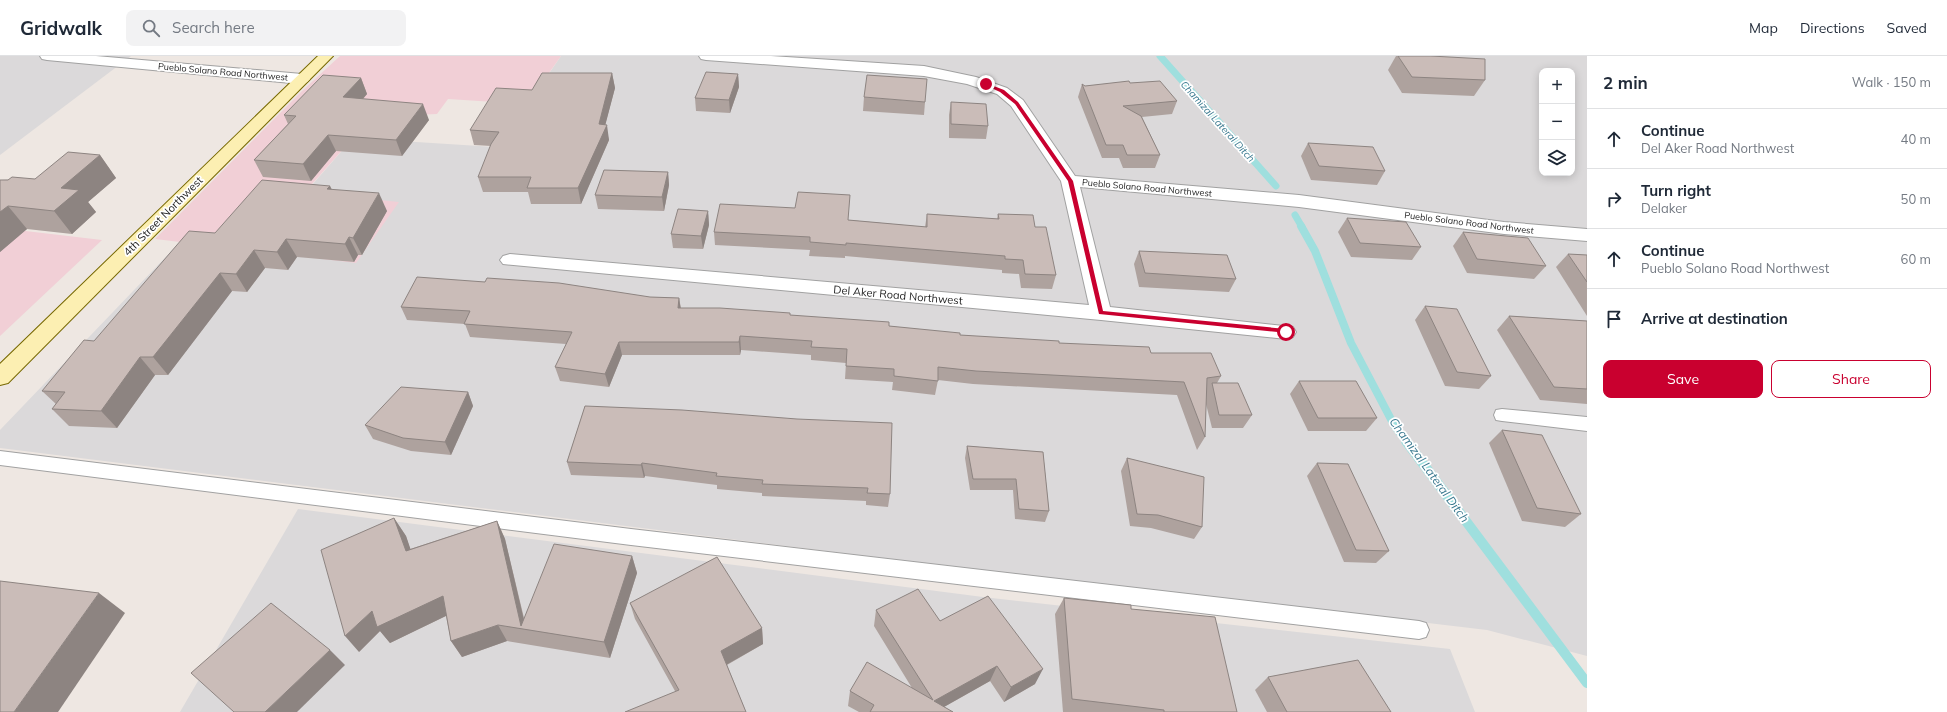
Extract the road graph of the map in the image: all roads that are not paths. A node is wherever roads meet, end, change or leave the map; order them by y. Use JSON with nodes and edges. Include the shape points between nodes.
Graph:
{"nodes":[{"id":1,"x":47,"y":56,"type":"edge"},
{"id":2,"x":326,"y":56,"type":"edge"},
{"id":3,"x":706,"y":56,"type":"edge"},
{"id":4,"x":302,"y":79,"type":"junction"},
{"id":5,"x":1070,"y":181,"type":"junction"},
{"id":6,"x":1587,"y":235,"type":"edge"},
{"id":7,"x":510,"y":260,"type":"dead end"},
{"id":8,"x":1101,"y":312,"type":"junction"},
{"id":9,"x":1286,"y":332,"type":"dead end"},
{"id":10,"x":0,"y":377,"type":"edge"},
{"id":11,"x":1502,"y":415,"type":"dead end"},
{"id":12,"x":1587,"y":424,"type":"edge"},
{"id":13,"x":0,"y":458,"type":"edge"},
{"id":14,"x":1419,"y":630,"type":"dead end"}],
"edges":[{"from":1,"to":4,"type":"street","name":"Pueblo Solano Road Northwest"},
{"from":2,"to":4,"type":"main road","name":"4th Street Northwest"},
{"from":3,"to":5,"type":"street","name":"Pueblo Solano Road Northwest","via":[[924,71],[986,84],[1002,91],[1017,103]]},
{"from":4,"to":10,"type":"main road","name":"4th Street Northwest"},
{"from":5,"to":6,"type":"street","name":"Pueblo Solano Road Northwest","via":[[1299,200],[1504,228]]},
{"from":5,"to":8,"type":"street"},
{"from":7,"to":8,"type":"street","name":"Del Aker Road Northwest"},
{"from":8,"to":9,"type":"street","name":"Del Aker Road Northwest"},
{"from":11,"to":12,"type":"lane"},
{"from":13,"to":14,"type":"lane","via":[[631,537]]}]}
